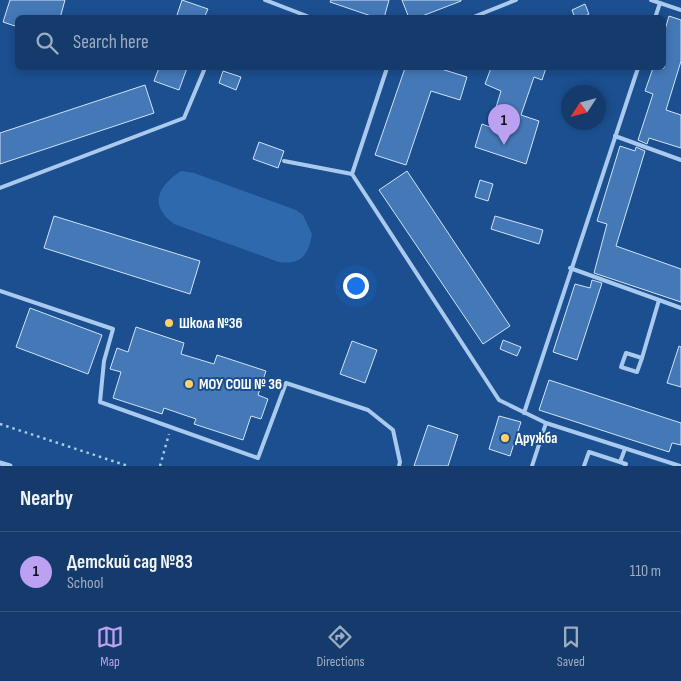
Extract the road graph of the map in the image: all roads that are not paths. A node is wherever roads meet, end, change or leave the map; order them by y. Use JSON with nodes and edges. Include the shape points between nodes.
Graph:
{"nodes":[{"id":1,"x":265,"y":0,"type":"edge"},
{"id":2,"x":516,"y":0,"type":"edge"},
{"id":3,"x":651,"y":0,"type":"edge"},
{"id":4,"x":660,"y":3,"type":"junction"},
{"id":5,"x":681,"y":10,"type":"edge"},
{"id":6,"x":304,"y":15,"type":"edge"},
{"id":7,"x":478,"y":15,"type":"edge"},
{"id":8,"x":656,"y":15,"type":"edge"},
{"id":9,"x":205,"y":70,"type":"edge"},
{"id":10,"x":386,"y":70,"type":"edge"},
{"id":11,"x":637,"y":70,"type":"edge"},
{"id":12,"x":615,"y":136,"type":"junction"},
{"id":13,"x":681,"y":160,"type":"edge"},
{"id":14,"x":284,"y":161,"type":"dead end"},
{"id":15,"x":352,"y":174,"type":"junction"},
{"id":16,"x":0,"y":188,"type":"edge"},
{"id":17,"x":570,"y":268,"type":"junction"},
{"id":18,"x":0,"y":291,"type":"edge"},
{"id":19,"x":659,"y":300,"type":"junction"},
{"id":20,"x":681,"y":308,"type":"edge"},
{"id":21,"x":642,"y":358,"type":"junction"},
{"id":22,"x":524,"y":413,"type":"junction"},
{"id":23,"x":546,"y":423,"type":"junction"},
{"id":24,"x":625,"y":449,"type":"junction"},
{"id":25,"x":620,"y":462,"type":"junction"},
{"id":26,"x":0,"y":463,"type":"edge"},
{"id":27,"x":10,"y":466,"type":"edge"},
{"id":28,"x":399,"y":466,"type":"edge"},
{"id":29,"x":532,"y":466,"type":"edge"},
{"id":30,"x":584,"y":466,"type":"edge"},
{"id":31,"x":625,"y":466,"type":"edge"},
{"id":32,"x":680,"y":466,"type":"edge"}],
"edges":[{"from":1,"to":6,"type":"lane"},
{"from":2,"to":7,"type":"lane"},
{"from":3,"to":4,"type":"lane"},
{"from":4,"to":5,"type":"lane"},
{"from":4,"to":8,"type":"lane"},
{"from":9,"to":16,"type":"lane","via":[[184,118]]},
{"from":10,"to":15,"type":"lane"},
{"from":11,"to":12,"type":"lane"},
{"from":12,"to":13,"type":"lane"},
{"from":12,"to":17,"type":"lane"},
{"from":14,"to":15,"type":"lane"},
{"from":15,"to":22,"type":"lane","via":[[499,400]]},
{"from":17,"to":19,"type":"lane"},
{"from":17,"to":22,"type":"lane"},
{"from":18,"to":28,"type":"lane","via":[[113,329],[104,361],[100,402],[258,458],[286,383],[368,410],[393,430]]},
{"from":19,"to":20,"type":"lane"},
{"from":19,"to":21,"type":"lane"},
{"from":21,"to":21,"type":"lane","via":[[637,372],[621,366],[626,353]]},
{"from":22,"to":23,"type":"lane"},
{"from":23,"to":24,"type":"lane"},
{"from":23,"to":29,"type":"lane"},
{"from":24,"to":25,"type":"lane"},
{"from":24,"to":32,"type":"lane"},
{"from":25,"to":30,"type":"lane","via":[[589,452]]},
{"from":25,"to":31,"type":"lane"},
{"from":26,"to":27,"type":"street"}]}
